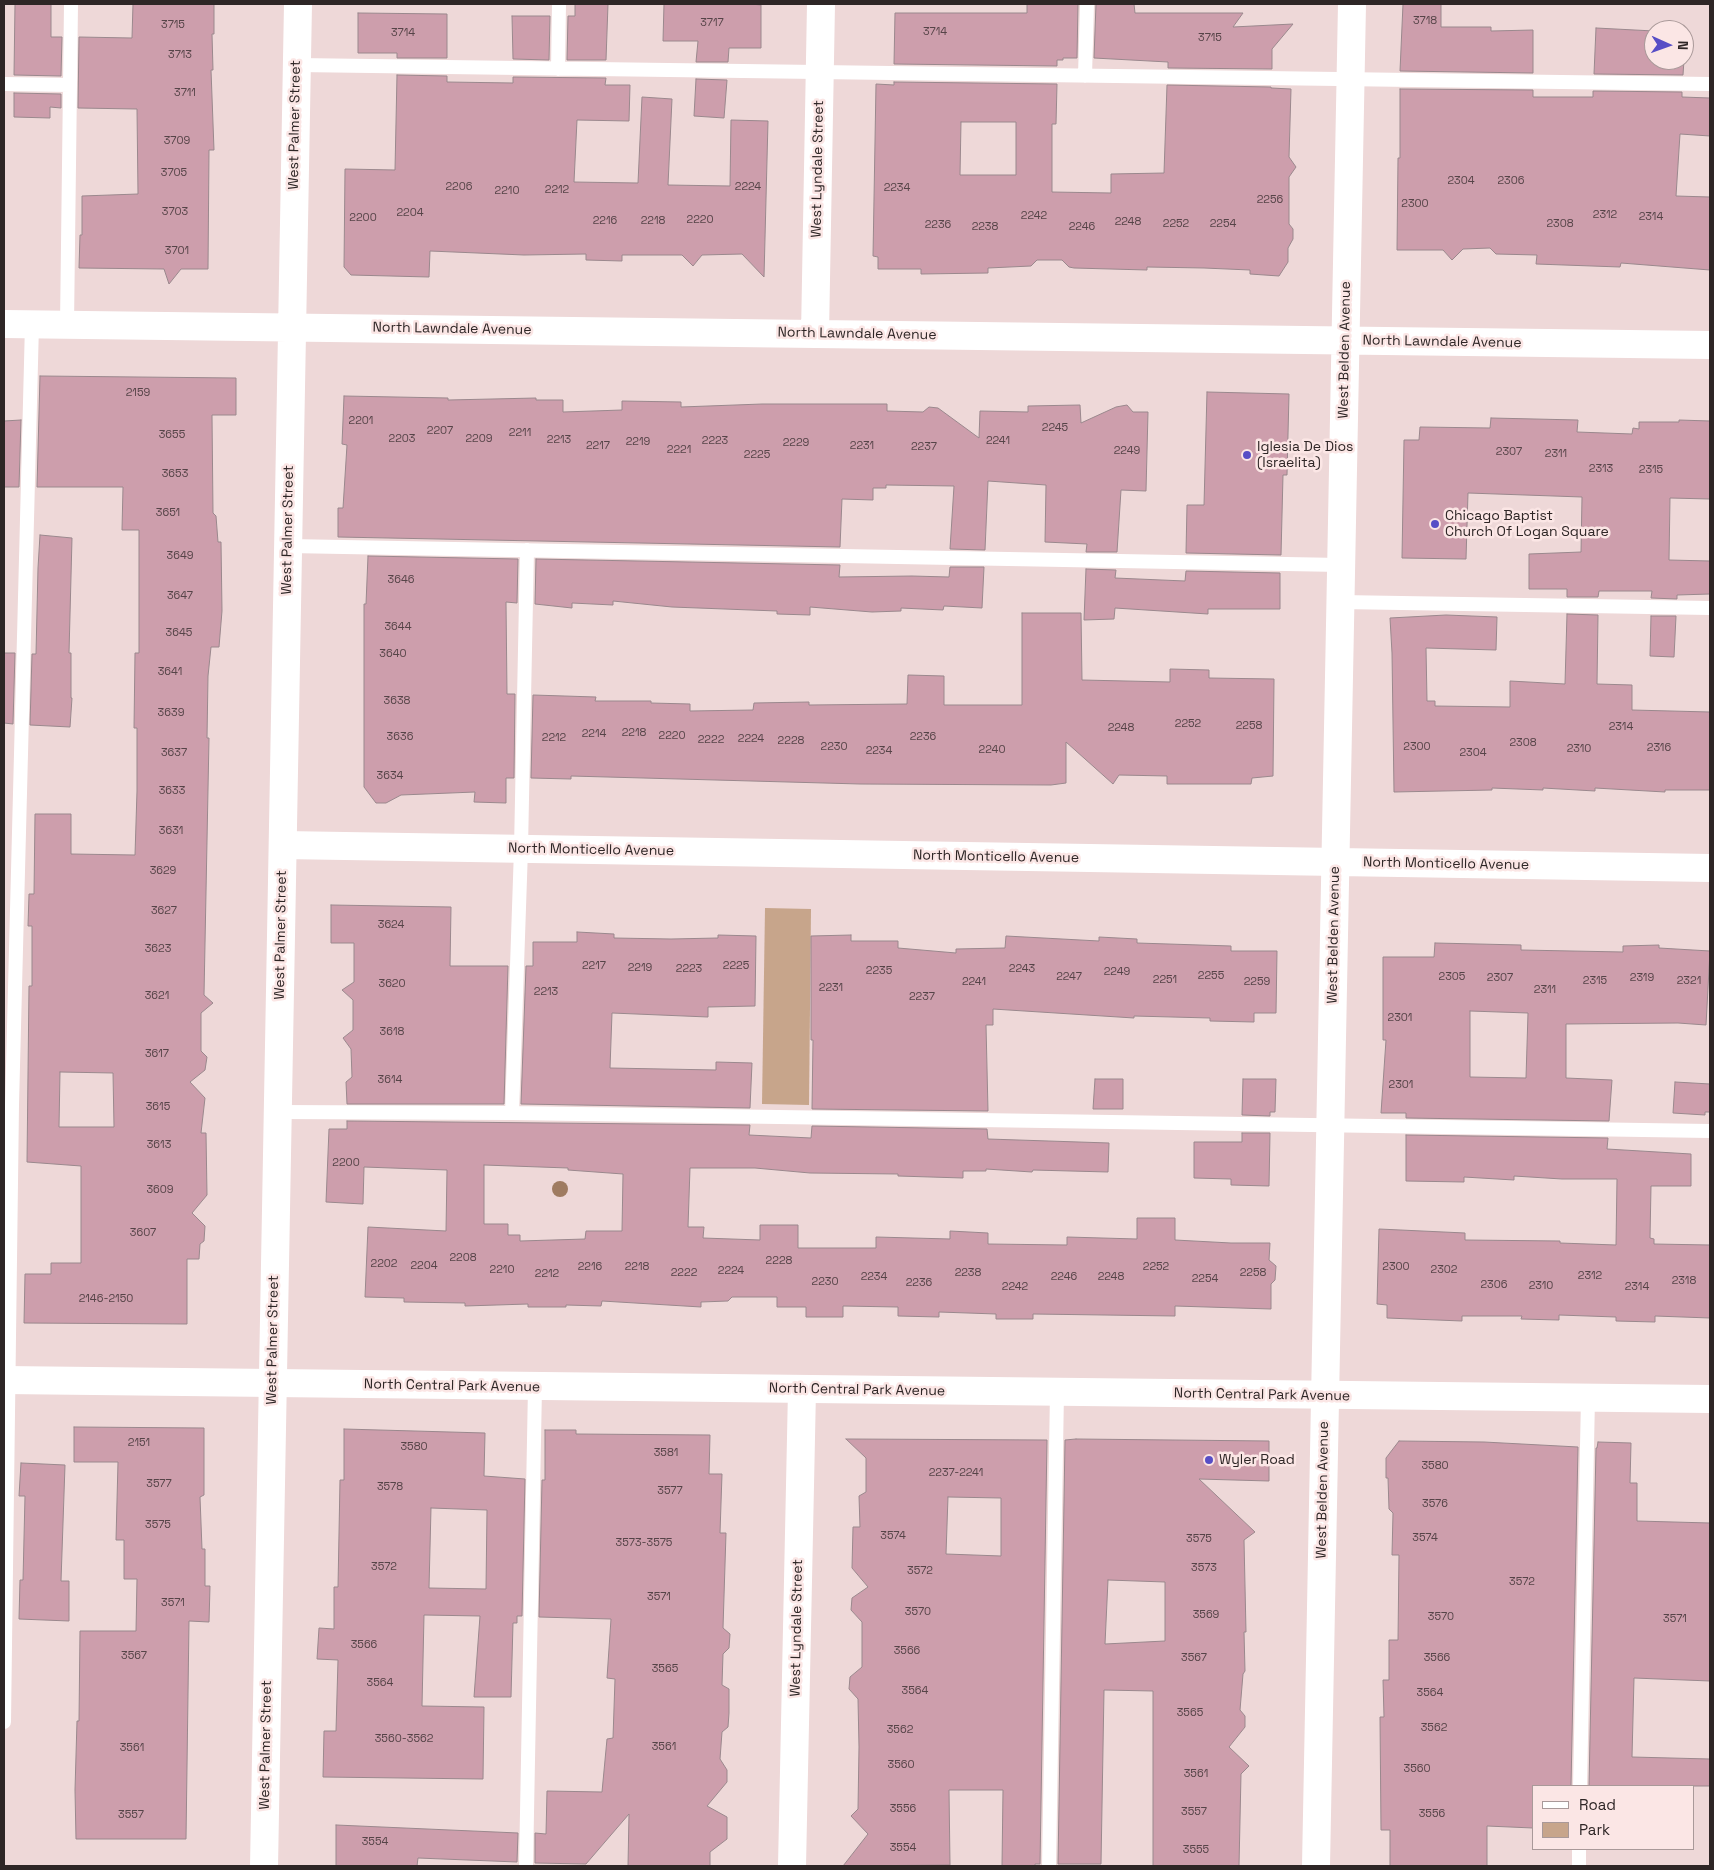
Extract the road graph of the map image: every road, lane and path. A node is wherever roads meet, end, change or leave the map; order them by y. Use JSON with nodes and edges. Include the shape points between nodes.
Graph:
{"nodes":[{"id":1,"x":71,"y":4,"type":"edge"},
{"id":2,"x":298,"y":4,"type":"edge"},
{"id":3,"x":560,"y":4,"type":"edge"},
{"id":4,"x":821,"y":4,"type":"edge"},
{"id":5,"x":1086,"y":4,"type":"edge"},
{"id":6,"x":1352,"y":4,"type":"edge"},
{"id":7,"x":297,"y":65,"type":"junction"},
{"id":8,"x":558,"y":69,"type":"junction"},
{"id":9,"x":820,"y":72,"type":"junction"},
{"id":10,"x":1085,"y":76,"type":"junction"},
{"id":11,"x":1350,"y":79,"type":"junction"},
{"id":12,"x":4,"y":84,"type":"edge"},
{"id":13,"x":1710,"y":84,"type":"edge"},
{"id":14,"x":70,"y":85,"type":"junction"},
{"id":15,"x":4,"y":324,"type":"edge"},
{"id":16,"x":32,"y":324,"type":"junction"},
{"id":17,"x":67,"y":324,"type":"junction"},
{"id":18,"x":292,"y":327,"type":"junction"},
{"id":19,"x":815,"y":334,"type":"junction"},
{"id":20,"x":1345,"y":341,"type":"junction"},
{"id":21,"x":1710,"y":345,"type":"edge"},
{"id":22,"x":288,"y":546,"type":"junction"},
{"id":23,"x":527,"y":550,"type":"junction"},
{"id":24,"x":1341,"y":565,"type":"junction"},
{"id":25,"x":1340,"y":602,"type":"junction"},
{"id":26,"x":1710,"y":608,"type":"edge"},
{"id":27,"x":283,"y":845,"type":"junction"},
{"id":28,"x":521,"y":849,"type":"junction"},
{"id":29,"x":1335,"y":862,"type":"junction"},
{"id":30,"x":1710,"y":868,"type":"edge"},
{"id":31,"x":277,"y":1112,"type":"junction"},
{"id":32,"x":512,"y":1114,"type":"junction"},
{"id":33,"x":1330,"y":1127,"type":"junction"},
{"id":34,"x":1710,"y":1131,"type":"edge"},
{"id":35,"x":6,"y":1380,"type":"edge"},
{"id":36,"x":272,"y":1384,"type":"junction"},
{"id":37,"x":535,"y":1387,"type":"junction"},
{"id":38,"x":802,"y":1390,"type":"junction"},
{"id":39,"x":1057,"y":1392,"type":"junction"},
{"id":40,"x":1325,"y":1395,"type":"junction"},
{"id":41,"x":1588,"y":1398,"type":"junction"},
{"id":42,"x":1710,"y":1399,"type":"edge"},
{"id":43,"x":4,"y":1722,"type":"edge"},
{"id":44,"x":1580,"y":1785,"type":"edge"},
{"id":45,"x":1579,"y":1850,"type":"edge"},
{"id":46,"x":264,"y":1866,"type":"edge"},
{"id":47,"x":526,"y":1866,"type":"edge"},
{"id":48,"x":792,"y":1866,"type":"edge"},
{"id":49,"x":1049,"y":1866,"type":"edge"},
{"id":50,"x":1316,"y":1866,"type":"edge"},
{"id":51,"x":1579,"y":1866,"type":"edge"}],
"edges":[{"from":1,"to":14,"type":"lane"},
{"from":2,"to":7,"type":"street","name":"West Palmer Street"},
{"from":3,"to":8,"type":"lane"},
{"from":4,"to":9,"type":"street","name":"West Lyndale Street"},
{"from":5,"to":10,"type":"lane"},
{"from":6,"to":11,"type":"street","name":"West Belden Avenue"},
{"from":7,"to":8,"type":"lane"},
{"from":7,"to":18,"type":"street","name":"West Palmer Street"},
{"from":8,"to":9,"type":"lane"},
{"from":9,"to":10,"type":"lane"},
{"from":9,"to":19,"type":"street","name":"West Lyndale Street"},
{"from":10,"to":11,"type":"lane"},
{"from":11,"to":13,"type":"lane"},
{"from":11,"to":20,"type":"street","name":"West Belden Avenue"},
{"from":12,"to":14,"type":"lane"},
{"from":14,"to":17,"type":"lane"},
{"from":15,"to":16,"type":"street","name":"North Lawndale Avenue"},
{"from":16,"to":17,"type":"street","name":"North Lawndale Avenue"},
{"from":16,"to":35,"type":"lane"},
{"from":17,"to":18,"type":"street","name":"North Lawndale Avenue"},
{"from":18,"to":19,"type":"street","name":"North Lawndale Avenue"},
{"from":18,"to":22,"type":"street","name":"West Palmer Street"},
{"from":19,"to":20,"type":"street","name":"North Lawndale Avenue"},
{"from":20,"to":21,"type":"street","name":"North Lawndale Avenue"},
{"from":20,"to":24,"type":"street","name":"West Belden Avenue"},
{"from":22,"to":23,"type":"lane"},
{"from":22,"to":27,"type":"street","name":"West Palmer Street"},
{"from":23,"to":24,"type":"lane"},
{"from":23,"to":28,"type":"lane"},
{"from":24,"to":25,"type":"street","name":"West Belden Avenue"},
{"from":25,"to":26,"type":"lane"},
{"from":25,"to":29,"type":"street","name":"West Belden Avenue"},
{"from":27,"to":28,"type":"street","name":"North Monticello Avenue"},
{"from":27,"to":31,"type":"street","name":"West Palmer Street"},
{"from":28,"to":29,"type":"street","name":"North Monticello Avenue"},
{"from":28,"to":32,"type":"lane"},
{"from":29,"to":30,"type":"street","name":"North Monticello Avenue"},
{"from":29,"to":33,"type":"street","name":"West Belden Avenue"},
{"from":31,"to":32,"type":"lane"},
{"from":31,"to":36,"type":"street","name":"West Palmer Street"},
{"from":32,"to":33,"type":"lane"},
{"from":33,"to":34,"type":"lane"},
{"from":33,"to":40,"type":"street","name":"West Belden Avenue"},
{"from":35,"to":36,"type":"street","name":"North Central Park Avenue"},
{"from":35,"to":43,"type":"lane"},
{"from":36,"to":37,"type":"street","name":"North Central Park Avenue"},
{"from":36,"to":46,"type":"street","name":"West Palmer Street"},
{"from":37,"to":38,"type":"street","name":"North Central Park Avenue"},
{"from":37,"to":47,"type":"lane"},
{"from":38,"to":39,"type":"street","name":"North Central Park Avenue"},
{"from":38,"to":48,"type":"street","name":"West Lyndale Street"},
{"from":39,"to":40,"type":"street","name":"North Central Park Avenue"},
{"from":39,"to":49,"type":"lane"},
{"from":40,"to":41,"type":"street","name":"North Central Park Avenue"},
{"from":40,"to":50,"type":"street","name":"West Belden Avenue"},
{"from":41,"to":42,"type":"street","name":"North Central Park Avenue"},
{"from":41,"to":44,"type":"lane"},
{"from":45,"to":51,"type":"lane"}]}
